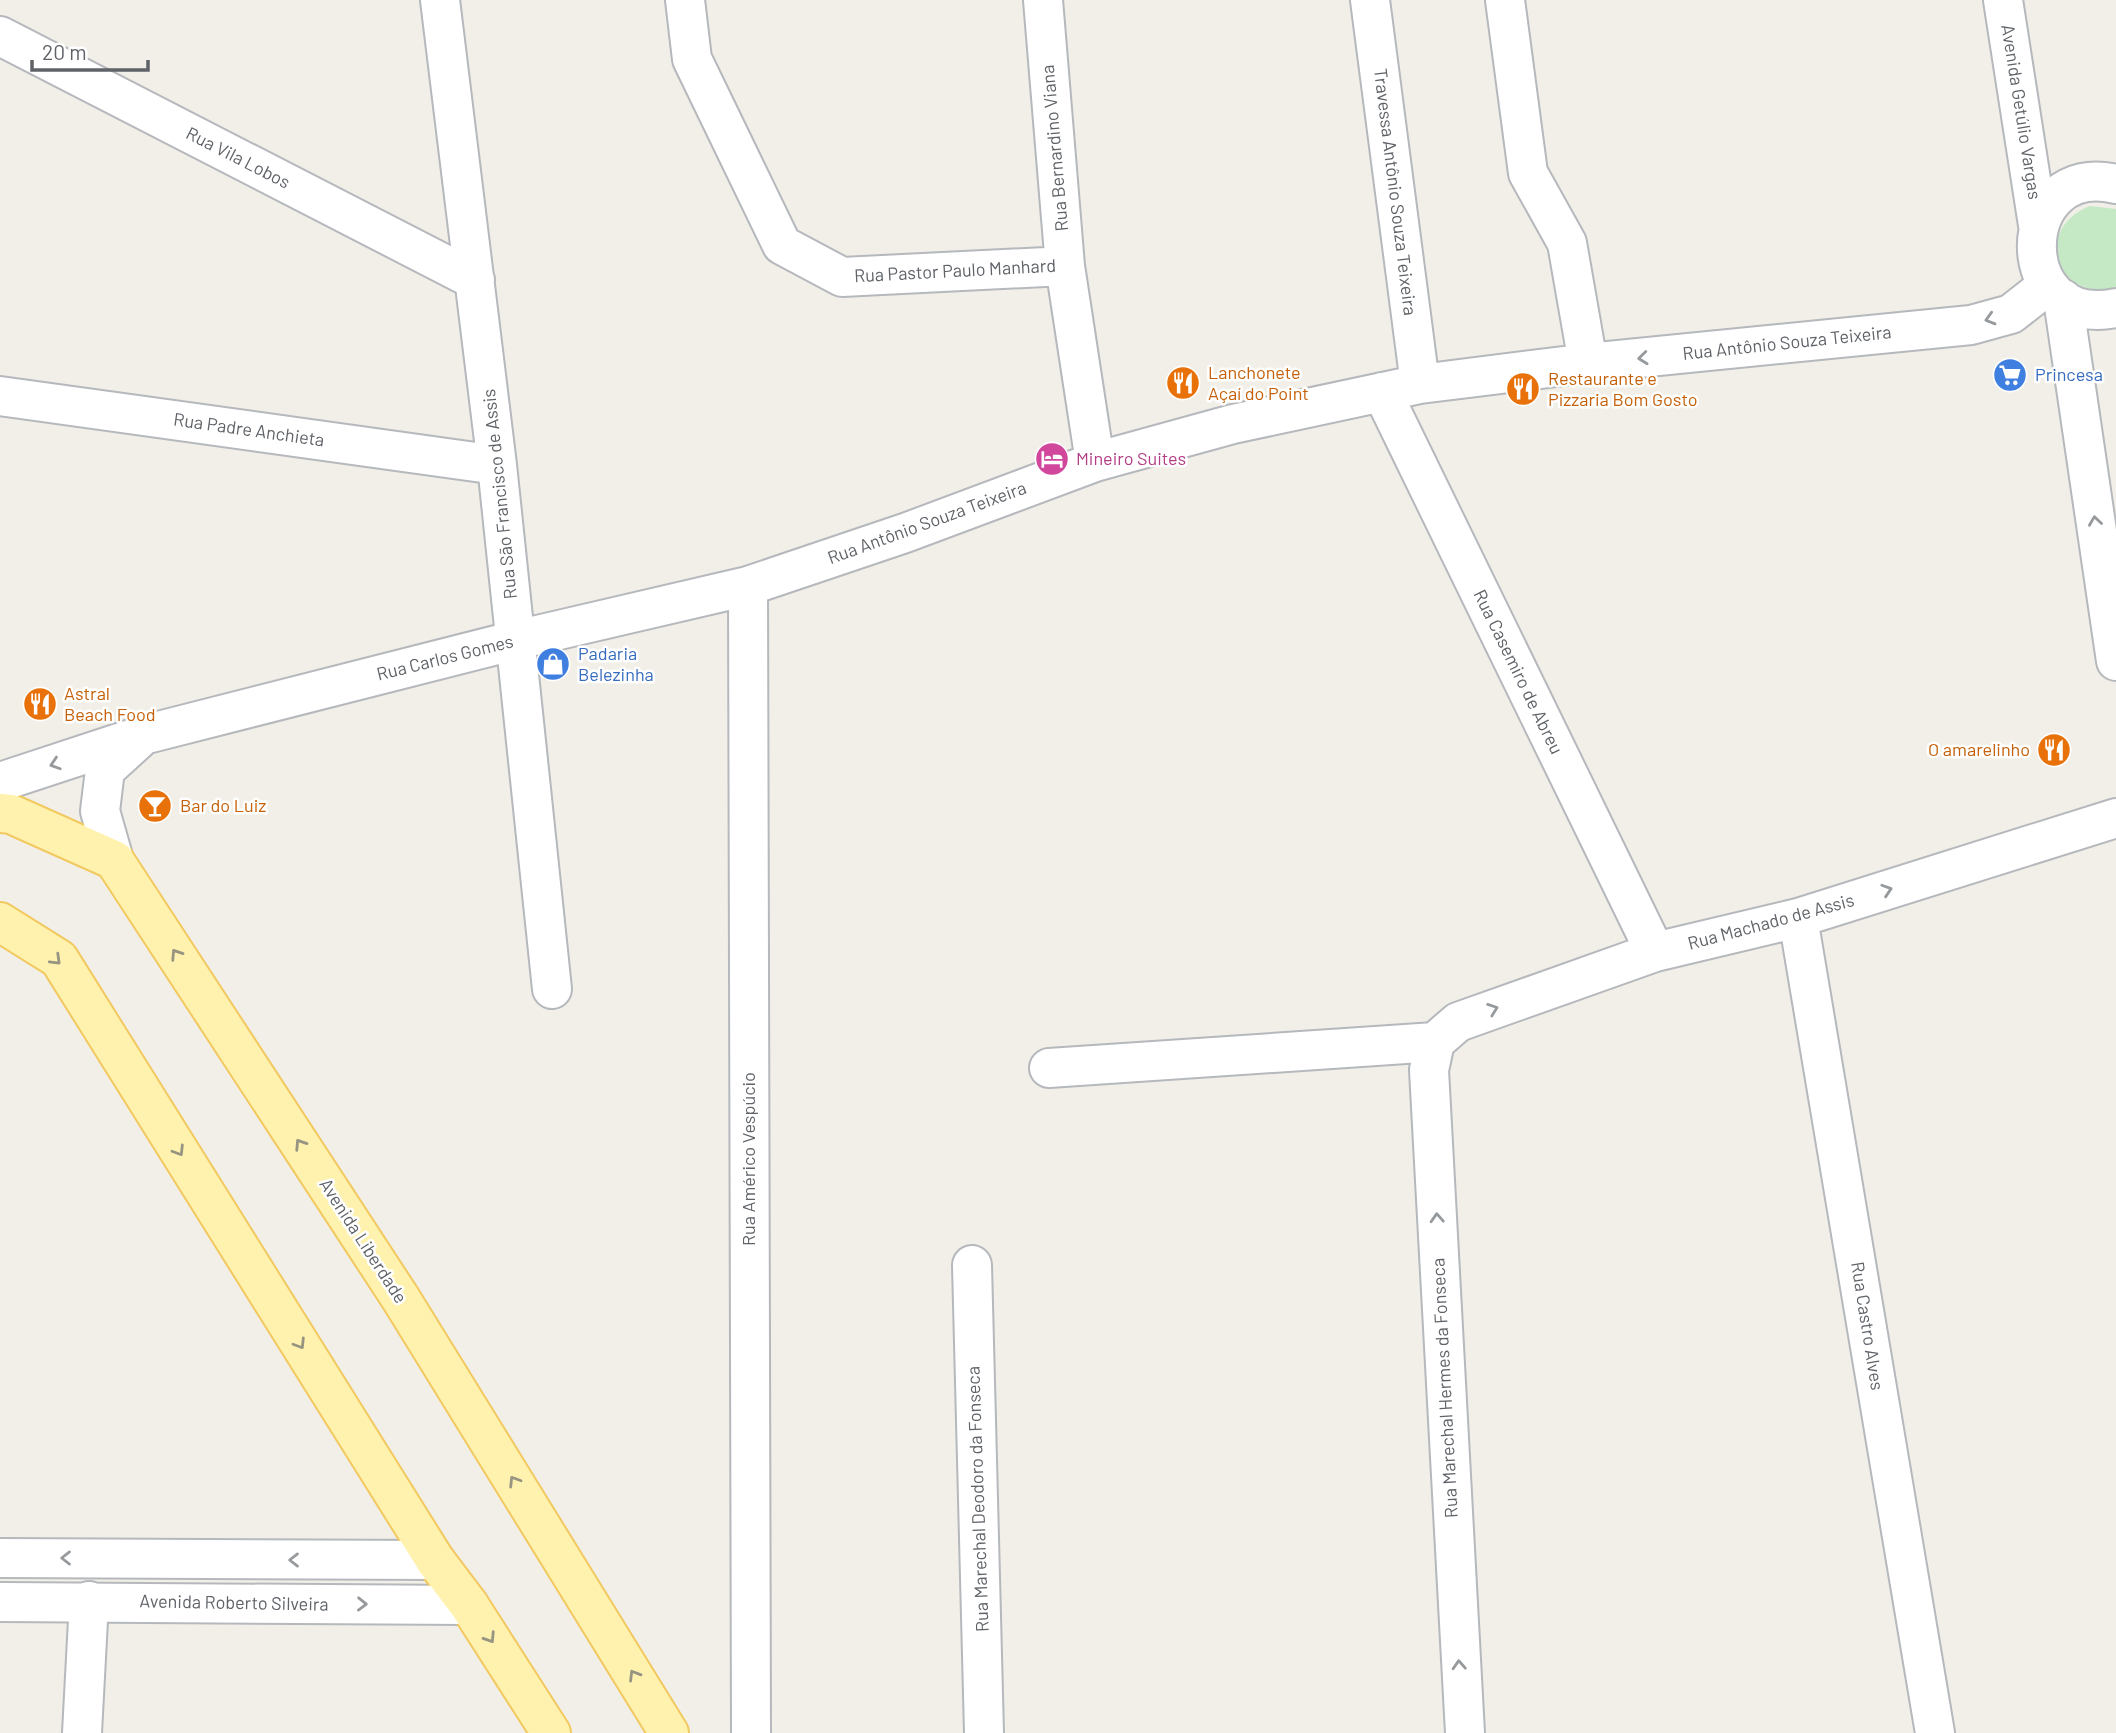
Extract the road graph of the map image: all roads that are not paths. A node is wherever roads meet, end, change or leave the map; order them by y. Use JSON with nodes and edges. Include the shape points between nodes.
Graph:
{"nodes":[{"id":1,"x":440,"y":0,"type":"edge"},
{"id":2,"x":685,"y":0,"type":"edge"},
{"id":3,"x":1043,"y":0,"type":"edge"},
{"id":4,"x":1370,"y":0,"type":"edge"},
{"id":5,"x":1505,"y":0,"type":"edge"},
{"id":6,"x":2003,"y":0,"type":"edge"},
{"id":7,"x":0,"y":36,"type":"edge"},
{"id":8,"x":2116,"y":184,"type":"edge"},
{"id":9,"x":2038,"y":225,"type":"junction"},
{"id":10,"x":1066,"y":266,"type":"junction"},
{"id":11,"x":475,"y":280,"type":"junction"},
{"id":12,"x":2056,"y":292,"type":"junction"},
{"id":13,"x":2116,"y":308,"type":"edge"},
{"id":14,"x":1588,"y":363,"type":"junction"},
{"id":15,"x":1420,"y":384,"type":"junction"},
{"id":16,"x":1382,"y":392,"type":"junction"},
{"id":17,"x":0,"y":396,"type":"edge"},
{"id":18,"x":1095,"y":462,"type":"junction"},
{"id":19,"x":497,"y":465,"type":"junction"},
{"id":20,"x":2110,"y":577,"type":"edge"},
{"id":21,"x":748,"y":586,"type":"junction"},
{"id":22,"x":516,"y":640,"type":"junction"},
{"id":23,"x":2116,"y":661,"type":"edge"},
{"id":24,"x":143,"y":735,"type":"junction"},
{"id":25,"x":0,"y":782,"type":"edge"},
{"id":26,"x":0,"y":813,"type":"edge"},
{"id":27,"x":2116,"y":818,"type":"edge"},
{"id":28,"x":114,"y":860,"type":"junction"},
{"id":29,"x":1798,"y":918,"type":"junction"},
{"id":30,"x":0,"y":922,"type":"edge"},
{"id":31,"x":1655,"y":952,"type":"junction"},
{"id":32,"x":552,"y":989,"type":"dead end"},
{"id":33,"x":1435,"y":1042,"type":"junction"},
{"id":34,"x":1049,"y":1068,"type":"dead end"},
{"id":35,"x":972,"y":1265,"type":"dead end"},
{"id":36,"x":0,"y":1558,"type":"edge"},
{"id":37,"x":435,"y":1560,"type":"junction"},
{"id":38,"x":89,"y":1601,"type":"junction"},
{"id":39,"x":0,"y":1602,"type":"edge"},
{"id":40,"x":469,"y":1605,"type":"junction"},
{"id":41,"x":82,"y":1733,"type":"edge"},
{"id":42,"x":551,"y":1733,"type":"edge"},
{"id":43,"x":669,"y":1733,"type":"edge"},
{"id":44,"x":751,"y":1733,"type":"edge"},
{"id":45,"x":984,"y":1733,"type":"edge"},
{"id":46,"x":1465,"y":1733,"type":"edge"},
{"id":47,"x":1935,"y":1733,"type":"edge"}],
"edges":[{"from":1,"to":11,"type":"street","name":"Rua São Francisco de Assis"},
{"from":2,"to":10,"type":"street","name":"Rua Pastor Paulo Manhard","via":[[692,59],[782,245],[842,277]]},
{"from":3,"to":10,"type":"street","name":"Rua Bernardino Viana"},
{"from":4,"to":15,"type":"street","name":"Travessa Antônio Souza Teixeira"},
{"from":5,"to":14,"type":"street","via":[[1528,173],[1567,243]]},
{"from":6,"to":9,"type":"street","name":"Avenida Getúlio Vargas"},
{"from":7,"to":11,"type":"street","name":"Rua Vila Lobos"},
{"from":8,"to":9,"type":"street","via":[[2102,180],[2074,186],[2052,201]]},
{"from":9,"to":12,"type":"street","name":"Avenida Getúlio Vargas","via":[[2038,267]]},
{"from":10,"to":18,"type":"street","name":"Rua Bernardino Viana"},
{"from":11,"to":19,"type":"street","name":"Rua São Francisco de Assis"},
{"from":12,"to":13,"type":"street","via":[[2082,308]]},
{"from":12,"to":14,"type":"street","name":"Rua Antônio Souza Teixeira","one_way":true,"via":[[2011,314],[1971,325]]},
{"from":20,"to":12,"type":"street","one_way":true},
{"from":14,"to":15,"type":"street","name":"Rua Antônio Souza Teixeira"},
{"from":15,"to":16,"type":"street","name":"Rua Antônio Souza Teixeira"},
{"from":16,"to":18,"type":"street","name":"Rua Antônio Souza Teixeira","via":[[1233,424]]},
{"from":16,"to":31,"type":"street","name":"Rua Casemiro de Abreu"},
{"from":17,"to":19,"type":"street","name":"Rua Padre Anchieta"},
{"from":18,"to":21,"type":"street","name":"Rua Antônio Souza Teixeira"},
{"from":19,"to":22,"type":"street","name":"Rua São Francisco de Assis"},
{"from":20,"to":23,"type":"street"},
{"from":21,"to":22,"type":"street","name":"Rua Carlos Gomes"},
{"from":21,"to":44,"type":"street","name":"Rua Américo Vespúcio"},
{"from":22,"to":24,"type":"street","name":"Rua Carlos Gomes"},
{"from":22,"to":32,"type":"street","name":"Rua São Francisco de Assis"},
{"from":24,"to":25,"type":"street","name":"Rua Carlos Gomes","one_way":true},
{"from":24,"to":28,"type":"street","via":[[105,770],[100,811]]},
{"from":26,"to":28,"type":"main road"},
{"from":29,"to":27,"type":"street","name":"Rua Machado de Assis","one_way":true},
{"from":43,"to":28,"type":"main road","name":"Avenida Liberdade","one_way":true,"via":[[408,1311]]},
{"from":29,"to":31,"type":"street","name":"Rua Machado de Assis"},
{"from":29,"to":47,"type":"street","name":"Rua Castro Alves"},
{"from":30,"to":37,"type":"main road","one_way":true,"via":[[59,960]]},
{"from":33,"to":31,"type":"street","name":"Rua Machado de Assis","one_way":true,"via":[[1458,1022]]},
{"from":33,"to":34,"type":"street"},
{"from":46,"to":33,"type":"street","name":"Rua Marechal Hermes da Fonseca","one_way":true,"via":[[1429,1070]]},
{"from":35,"to":45,"type":"street","name":"Rua Marechal Deodoro da Fonseca"},
{"from":37,"to":36,"type":"street","one_way":true},
{"from":37,"to":40,"type":"main road"},
{"from":38,"to":39,"type":"street","name":"Avenida Roberto Silveira"},
{"from":38,"to":40,"type":"street","name":"Avenida Roberto Silveira","one_way":true},
{"from":38,"to":41,"type":"street"},
{"from":40,"to":42,"type":"main road","one_way":true}]}
